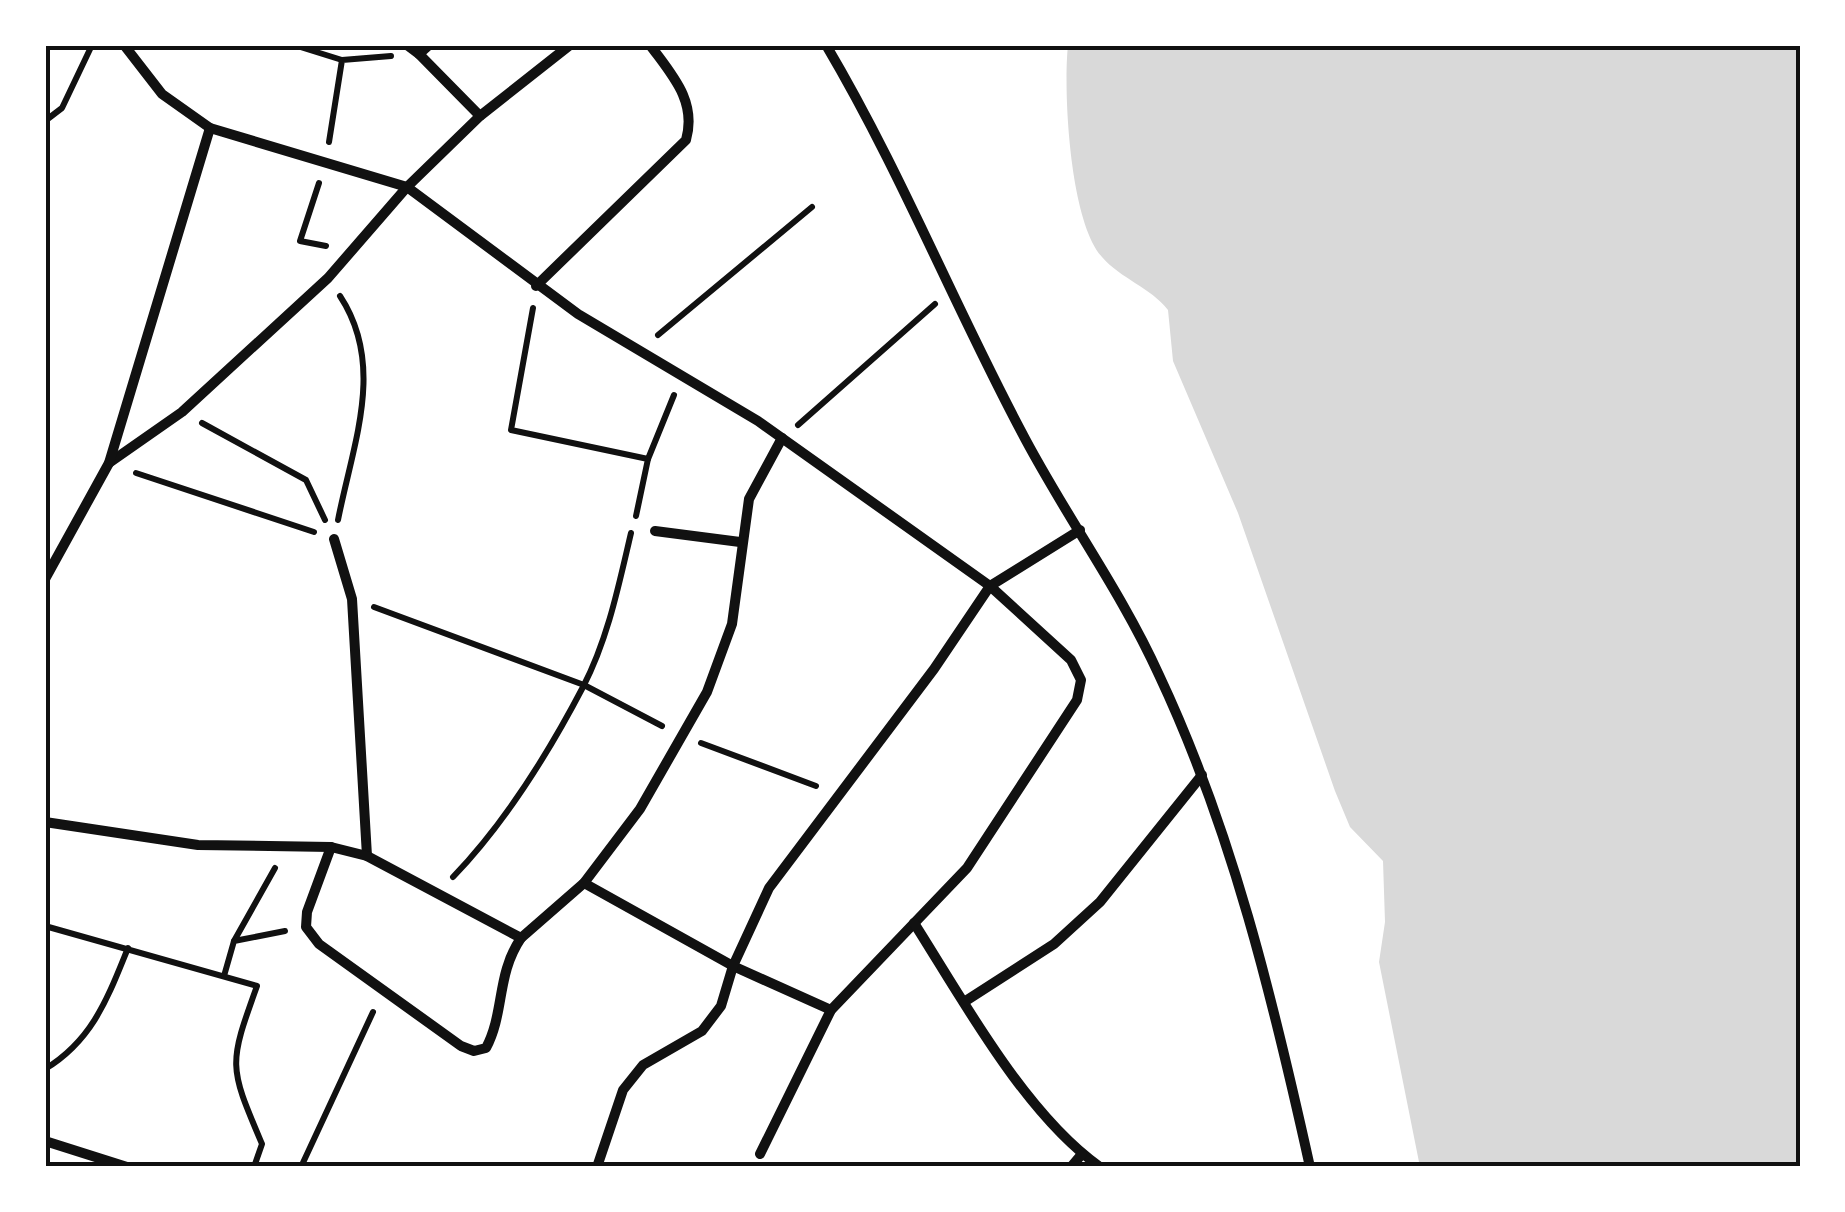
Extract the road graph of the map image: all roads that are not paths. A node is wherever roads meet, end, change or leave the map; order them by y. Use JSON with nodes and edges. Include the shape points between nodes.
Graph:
{"nodes":[{"id":1,"x":124,"y":45,"type":"edge"},
{"id":2,"x":406,"y":45,"type":"edge"},
{"id":3,"x":429,"y":45,"type":"edge"},
{"id":4,"x":570,"y":45,"type":"edge"},
{"id":5,"x":650,"y":45,"type":"edge"},
{"id":6,"x":826,"y":45,"type":"edge"},
{"id":7,"x":419,"y":54,"type":"junction"},
{"id":8,"x":480,"y":116,"type":"junction"},
{"id":9,"x":210,"y":128,"type":"junction"},
{"id":10,"x":407,"y":187,"type":"junction"},
{"id":11,"x":536,"y":286,"type":"junction"},
{"id":12,"x":782,"y":438,"type":"junction"},
{"id":13,"x":108,"y":464,"type":"junction"},
{"id":14,"x":1080,"y":530,"type":"junction"},
{"id":15,"x":655,"y":531,"type":"dead end"},
{"id":16,"x":334,"y":539,"type":"road end"},
{"id":17,"x":740,"y":542,"type":"junction"},
{"id":18,"x":45,"y":580,"type":"edge"},
{"id":19,"x":990,"y":586,"type":"junction"},
{"id":20,"x":1202,"y":775,"type":"junction"},
{"id":21,"x":45,"y":822,"type":"edge"},
{"id":22,"x":330,"y":847,"type":"junction"},
{"id":23,"x":367,"y":856,"type":"junction"},
{"id":24,"x":584,"y":883,"type":"junction"},
{"id":25,"x":914,"y":923,"type":"junction"},
{"id":26,"x":521,"y":938,"type":"junction"},
{"id":27,"x":733,"y":966,"type":"junction"},
{"id":28,"x":964,"y":1002,"type":"junction"},
{"id":29,"x":831,"y":1010,"type":"junction"},
{"id":30,"x":45,"y":1141,"type":"edge"},
{"id":31,"x":760,"y":1154,"type":"dead end"},
{"id":32,"x":1082,"y":1154,"type":"junction"},
{"id":33,"x":127,"y":1167,"type":"edge"},
{"id":34,"x":597,"y":1167,"type":"edge"},
{"id":35,"x":1071,"y":1167,"type":"edge"},
{"id":36,"x":1100,"y":1167,"type":"edge"},
{"id":37,"x":1310,"y":1167,"type":"edge"}],
"edges":[{"from":1,"to":9,"type":"street","via":[[162,94]]},
{"from":2,"to":7,"type":"street"},
{"from":3,"to":7,"type":"street"},
{"from":4,"to":8,"type":"street"},
{"from":5,"to":11,"type":"street","via":[[688,105],[686,140]]},
{"from":6,"to":14,"type":"street","via":[[878,133],[1022,434]]},
{"from":7,"to":8,"type":"street"},
{"from":8,"to":10,"type":"street"},
{"from":9,"to":10,"type":"street"},
{"from":9,"to":13,"type":"street"},
{"from":10,"to":11,"type":"street"},
{"from":10,"to":13,"type":"street","via":[[328,278],[182,412]]},
{"from":11,"to":12,"type":"street"},
{"from":12,"to":17,"type":"street","via":[[749,499]]},
{"from":12,"to":19,"type":"street"},
{"from":13,"to":18,"type":"street"},
{"from":14,"to":19,"type":"street"},
{"from":14,"to":20,"type":"street","via":[[1160,676]]},
{"from":15,"to":17,"type":"street"},
{"from":16,"to":23,"type":"street","via":[[352,599]]},
{"from":17,"to":24,"type":"street","via":[[732,624],[707,692],[640,809]]},
{"from":19,"to":25,"type":"street","via":[[1072,660],[1080,680],[1077,700],[967,868]]},
{"from":19,"to":27,"type":"street","via":[[768,888]]},
{"from":20,"to":28,"type":"street","via":[[1088,912],[1054,944]]},
{"from":20,"to":37,"type":"street","via":[[1275,1010]]},
{"from":21,"to":22,"type":"street","via":[[198,845]]},
{"from":22,"to":23,"type":"street"},
{"from":22,"to":26,"type":"street","via":[[306,928],[382,993],[461,1046],[486,1048],[507,958]]},
{"from":23,"to":26,"type":"street"},
{"from":24,"to":26,"type":"street"},
{"from":24,"to":27,"type":"street"},
{"from":25,"to":28,"type":"street"},
{"from":25,"to":29,"type":"street"},
{"from":27,"to":29,"type":"street"},
{"from":27,"to":34,"type":"street","via":[[721,1006],[702,1030],[643,1065],[623,1090]]},
{"from":28,"to":32,"type":"street","via":[[1005,1064]]},
{"from":29,"to":31,"type":"street"},
{"from":30,"to":33,"type":"street"},
{"from":32,"to":35,"type":"street"},
{"from":32,"to":36,"type":"street"}]}
